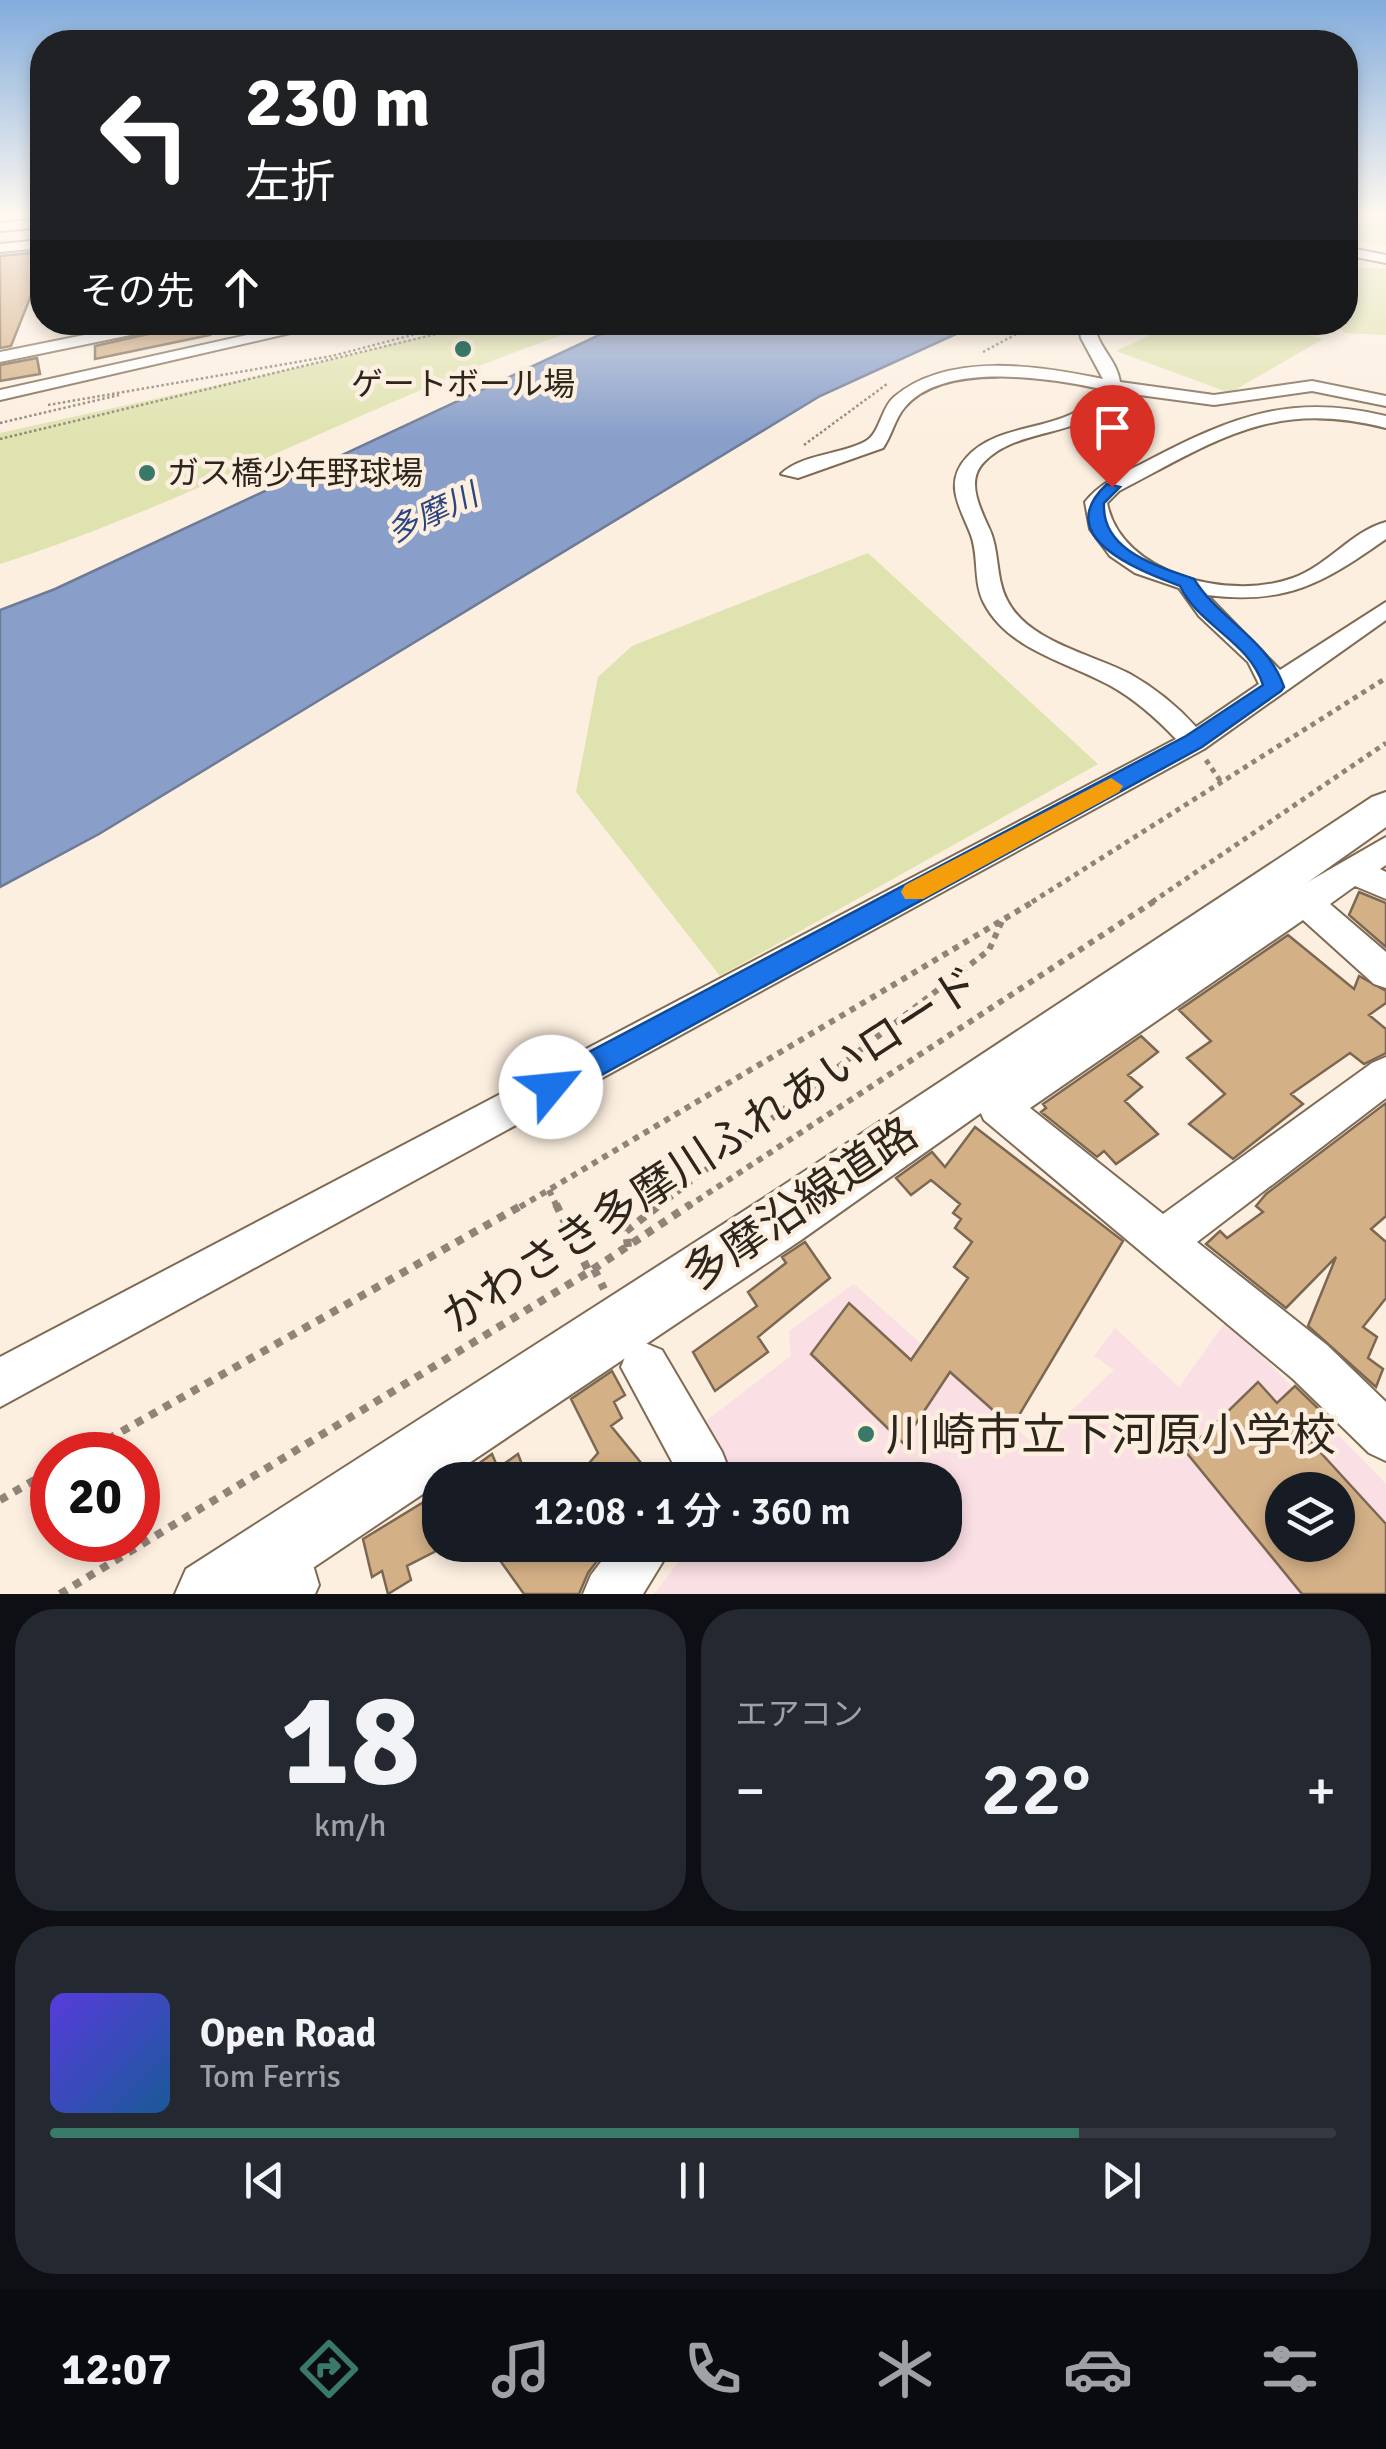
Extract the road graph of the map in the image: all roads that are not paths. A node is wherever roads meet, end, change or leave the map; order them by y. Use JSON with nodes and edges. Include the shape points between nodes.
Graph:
{"nodes":[{"id":1,"x":54,"y":335,"type":"edge"},
{"id":2,"x":271,"y":335,"type":"edge"},
{"id":3,"x":1087,"y":335,"type":"edge"},
{"id":4,"x":0,"y":357,"type":"edge"},
{"id":5,"x":1112,"y":386,"type":"junction"},
{"id":6,"x":0,"y":395,"type":"edge"},
{"id":7,"x":1386,"y":401,"type":"edge"},
{"id":8,"x":1386,"y":422,"type":"edge"},
{"id":9,"x":791,"y":474,"type":"dead end"},
{"id":10,"x":1386,"y":528,"type":"edge"},
{"id":11,"x":1188,"y":583,"type":"junction"},
{"id":12,"x":1386,"y":608,"type":"edge"},
{"id":13,"x":1274,"y":687,"type":"junction"},
{"id":14,"x":1194,"y":742,"type":"junction"},
{"id":15,"x":1386,"y":807,"type":"edge"},
{"id":16,"x":1386,"y":849,"type":"edge"},
{"id":17,"x":1355,"y":872,"type":"junction"},
{"id":18,"x":1386,"y":886,"type":"edge"},
{"id":19,"x":1306,"y":904,"type":"junction"},
{"id":20,"x":1386,"y":973,"type":"edge"},
{"id":21,"x":1386,"y":1075,"type":"edge"},
{"id":22,"x":1164,"y":1240,"type":"junction"},
{"id":23,"x":645,"y":1366,"type":"dead end"},
{"id":24,"x":0,"y":1383,"type":"edge"},
{"id":25,"x":1382,"y":1423,"type":"edge"},
{"id":26,"x":699,"y":1462,"type":"edge"},
{"id":27,"x":634,"y":1562,"type":"edge"},
{"id":28,"x":283,"y":1570,"type":"edge"},
{"id":29,"x":210,"y":1594,"type":"edge"},
{"id":30,"x":610,"y":1594,"type":"edge"}],
"edges":[{"from":1,"to":4,"type":"street","via":[[30,354]]},
{"from":2,"to":6,"type":"street"},
{"from":3,"to":5,"type":"street","via":[[1110,365]]},
{"from":5,"to":7,"type":"street","via":[[1214,400],[1312,386]]},
{"from":5,"to":9,"type":"street","via":[[1024,374],[939,382],[904,398],[876,444]]},
{"from":5,"to":14,"type":"street","via":[[1085,414],[990,448],[971,463],[962,486],[988,549],[990,590],[1009,619],[1050,648],[1126,682]]},
{"from":8,"to":11,"type":"street","via":[[1327,410],[1260,414],[1112,487],[1096,502],[1102,535],[1133,562]]},
{"from":10,"to":11,"type":"street","via":[[1302,583],[1247,591]]},
{"from":11,"to":13,"type":"street","via":[[1197,603],[1268,668]]},
{"from":12,"to":13,"type":"street"},
{"from":13,"to":14,"type":"street"},
{"from":14,"to":24,"type":"street"},
{"from":15,"to":28,"type":"main road","name":"多摩沿線道路"},
{"from":16,"to":17,"type":"street"},
{"from":17,"to":18,"type":"street"},
{"from":17,"to":19,"type":"street"},
{"from":19,"to":20,"type":"street"},
{"from":19,"to":22,"type":"street","via":[[1270,920],[998,1107]]},
{"from":21,"to":22,"type":"street"},
{"from":22,"to":25,"type":"street"},
{"from":23,"to":26,"type":"street"},
{"from":27,"to":30,"type":"street"},
{"from":28,"to":29,"type":"main road","name":"多摩沿線道路"}]}
